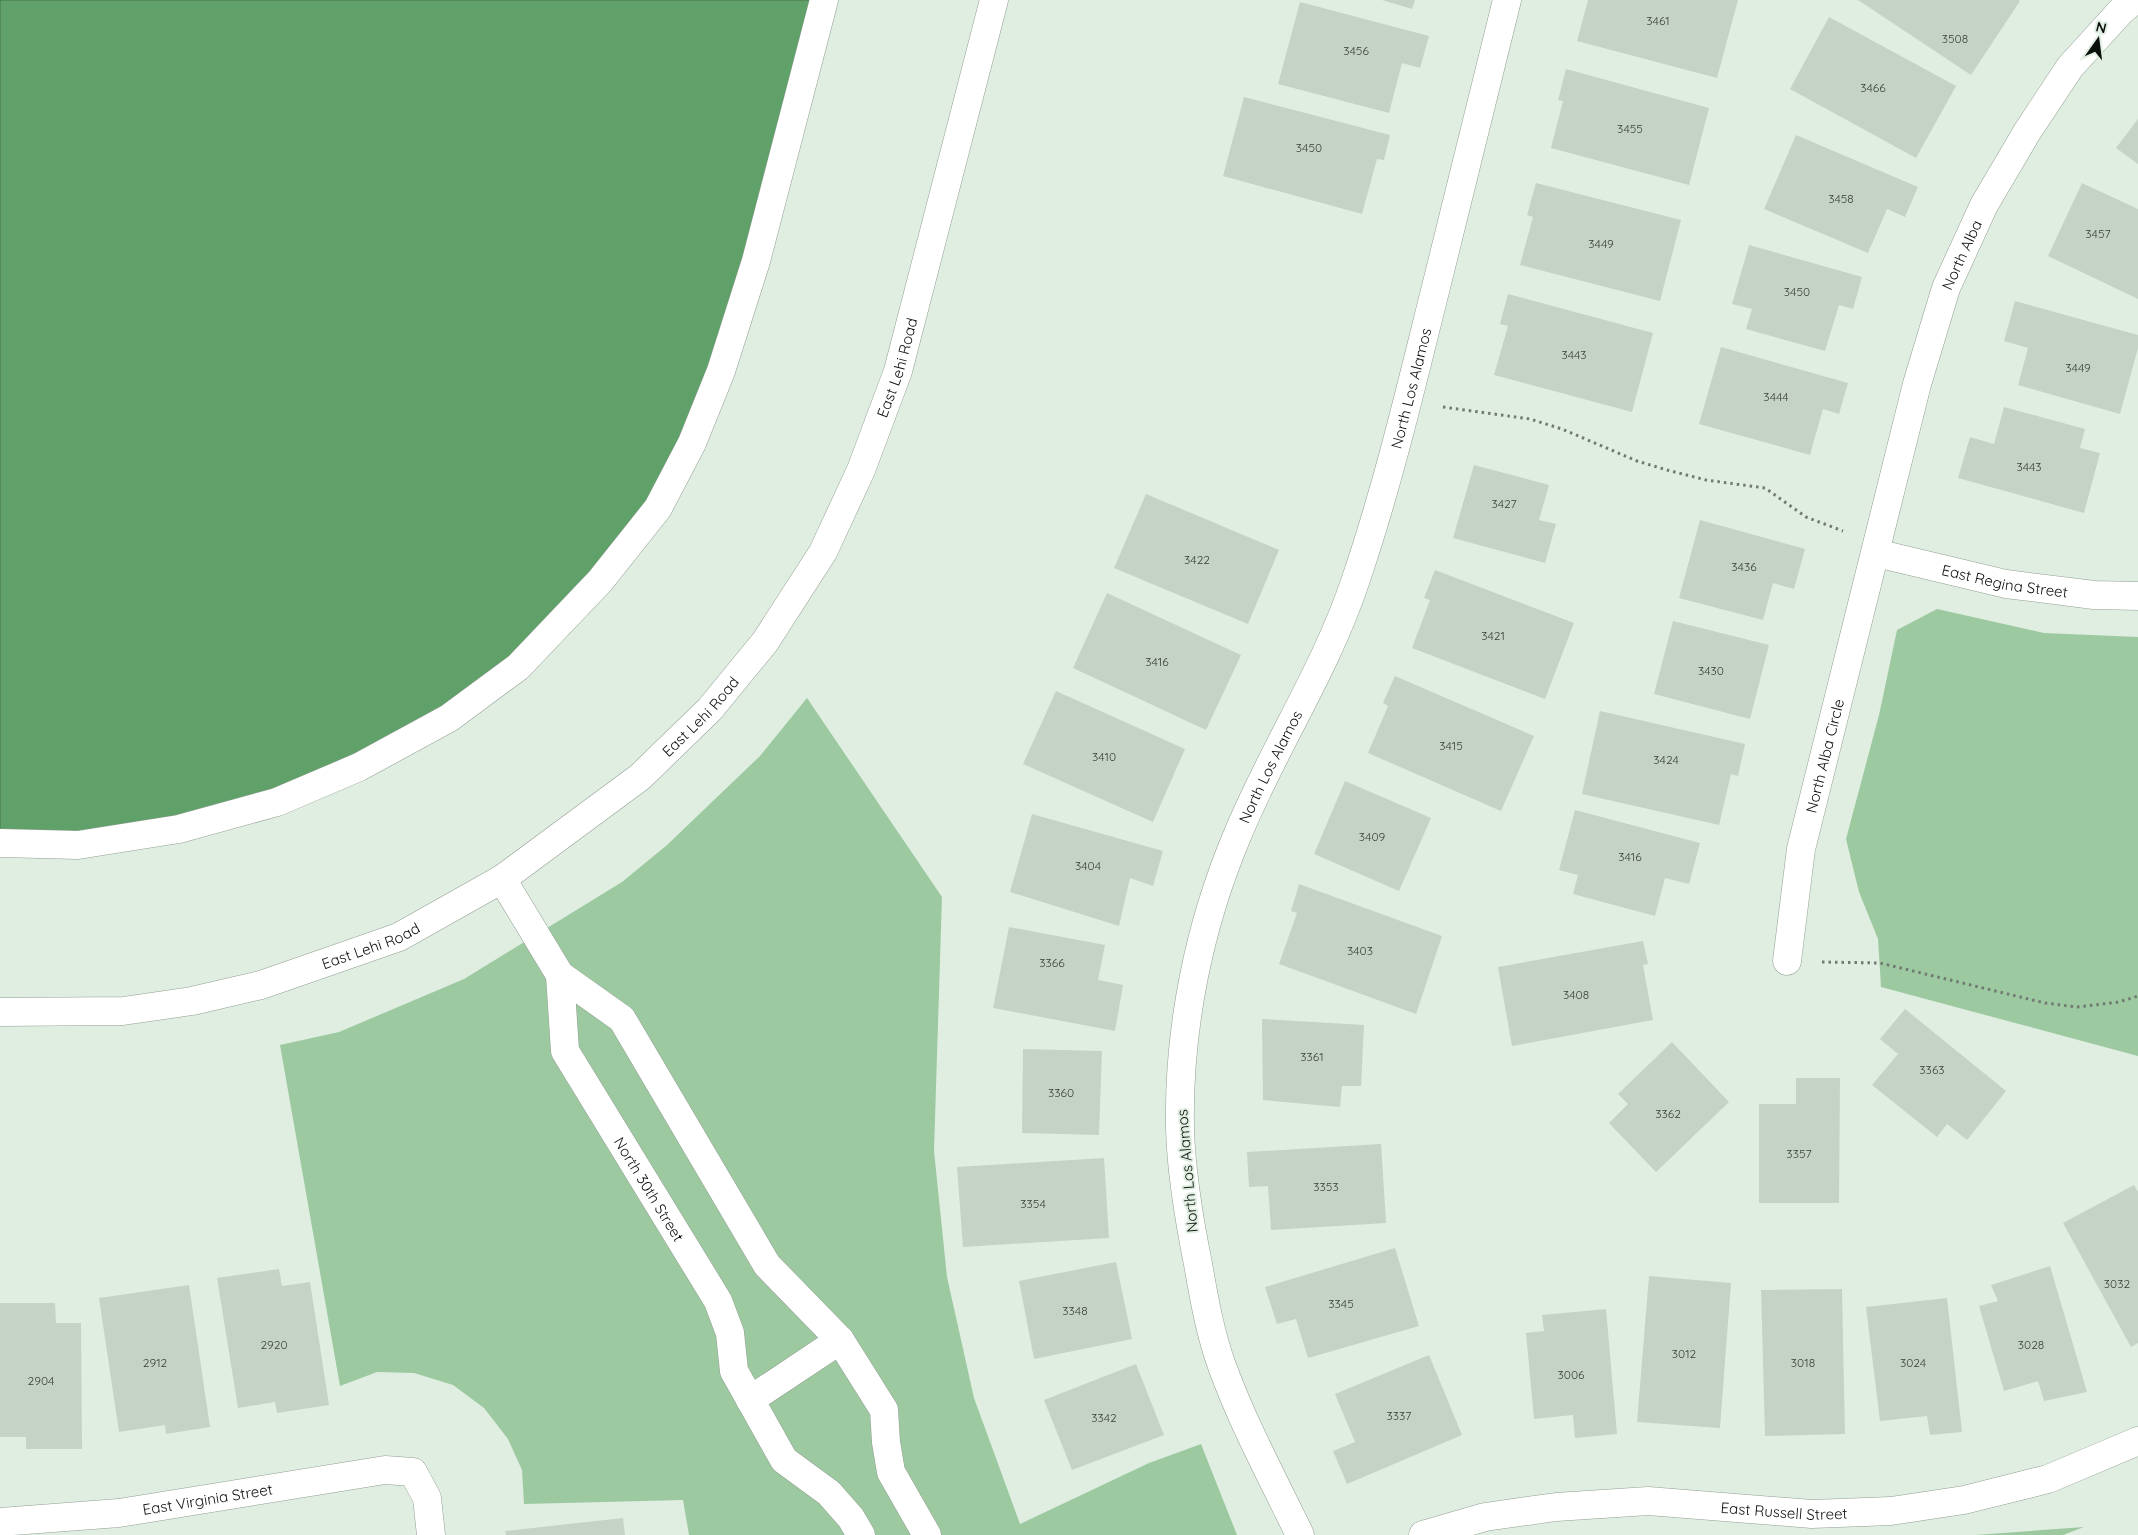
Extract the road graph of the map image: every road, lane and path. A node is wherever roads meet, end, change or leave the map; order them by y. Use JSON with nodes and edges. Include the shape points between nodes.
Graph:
{"nodes":[{"id":1,"x":824,"y":0,"type":"edge"},
{"id":2,"x":994,"y":0,"type":"edge"},
{"id":3,"x":1507,"y":0,"type":"edge"},
{"id":4,"x":2134,"y":0,"type":"edge"},
{"id":5,"x":1408,"y":401,"type":"junction"},
{"id":6,"x":1877,"y":547,"type":"junction"},
{"id":7,"x":2138,"y":596,"type":"edge"},
{"id":8,"x":0,"y":843,"type":"edge"},
{"id":9,"x":502,"y":879,"type":"junction"},
{"id":10,"x":1787,"y":961,"type":"joint"},
{"id":11,"x":560,"y":975,"type":"junction"},
{"id":12,"x":2138,"y":996,"type":"edge"},
{"id":13,"x":0,"y":1012,"type":"edge"},
{"id":14,"x":840,"y":1340,"type":"junction"},
{"id":15,"x":750,"y":1400,"type":"junction"},
{"id":16,"x":2135,"y":1450,"type":"edge"},
{"id":17,"x":0,"y":1522,"type":"edge"},
{"id":18,"x":431,"y":1535,"type":"edge"},
{"id":19,"x":860,"y":1535,"type":"edge"},
{"id":20,"x":927,"y":1535,"type":"edge"},
{"id":21,"x":1300,"y":1535,"type":"edge"},
{"id":22,"x":1423,"y":1535,"type":"edge"}],
"edges":[{"from":1,"to":8,"type":"street","via":[[756,261],[721,371],[692,444],[658,508],[600,581],[518,667],[449,718],[359,767],[277,802],[180,829],[78,844]]},
{"from":2,"to":9,"type":"street","name":"East Lehi Road","via":[[898,371],[861,470],[823,552],[765,642],[710,709],[640,777]]},
{"from":3,"to":5,"type":"street","name":"North Los Alamos"},
{"from":4,"to":6,"type":"street","name":"North Alba","via":[[2070,67],[1984,205],[1946,288],[1917,384]]},
{"from":5,"to":6,"type":"path","via":[[1530,419],[1562,428],[1637,461],[1667,470],[1706,480],[1765,488],[1806,517]]},
{"from":5,"to":21,"type":"street","name":"North Los Alamos","via":[[1355,582],[1333,640],[1237,835],[1208,916],[1182,1057],[1180,1129],[1187,1200],[1206,1309],[1221,1364]]},
{"from":6,"to":7,"type":"street","name":"East Regina Street","via":[[2006,584],[2094,595]]},
{"from":6,"to":10,"type":"street","name":"North Alba Circle","via":[[1801,849]]},
{"from":9,"to":11,"type":"street","name":"North 30th Street"},
{"from":9,"to":13,"type":"street","name":"East Lehi Road","via":[[398,937],[261,985],[192,1001],[123,1011]]},
{"from":10,"to":12,"type":"path","via":[[1880,963],[2045,1003],[2077,1007],[2119,1002]]},
{"from":11,"to":14,"type":"street","name":"North 30th Street","via":[[622,1019],[767,1265]]},
{"from":11,"to":15,"type":"street","name":"North 30th Street","via":[[565,1051],[718,1301],[730,1334],[734,1371]]},
{"from":14,"to":15,"type":"street"},
{"from":14,"to":20,"type":"street","name":"North 30th Street","via":[[884,1410],[891,1472]]},
{"from":15,"to":19,"type":"street","name":"North 30th Street","via":[[784,1460],[829,1493],[851,1518]]},
{"from":16,"to":22,"type":"street","name":"East Russell Street","via":[[2048,1479],[1964,1500],[1891,1511],[1812,1514],[1648,1501],[1485,1517]]},
{"from":17,"to":18,"type":"street","name":"East Virginia Street","via":[[119,1513],[385,1470],[413,1472],[427,1498]]}]}
